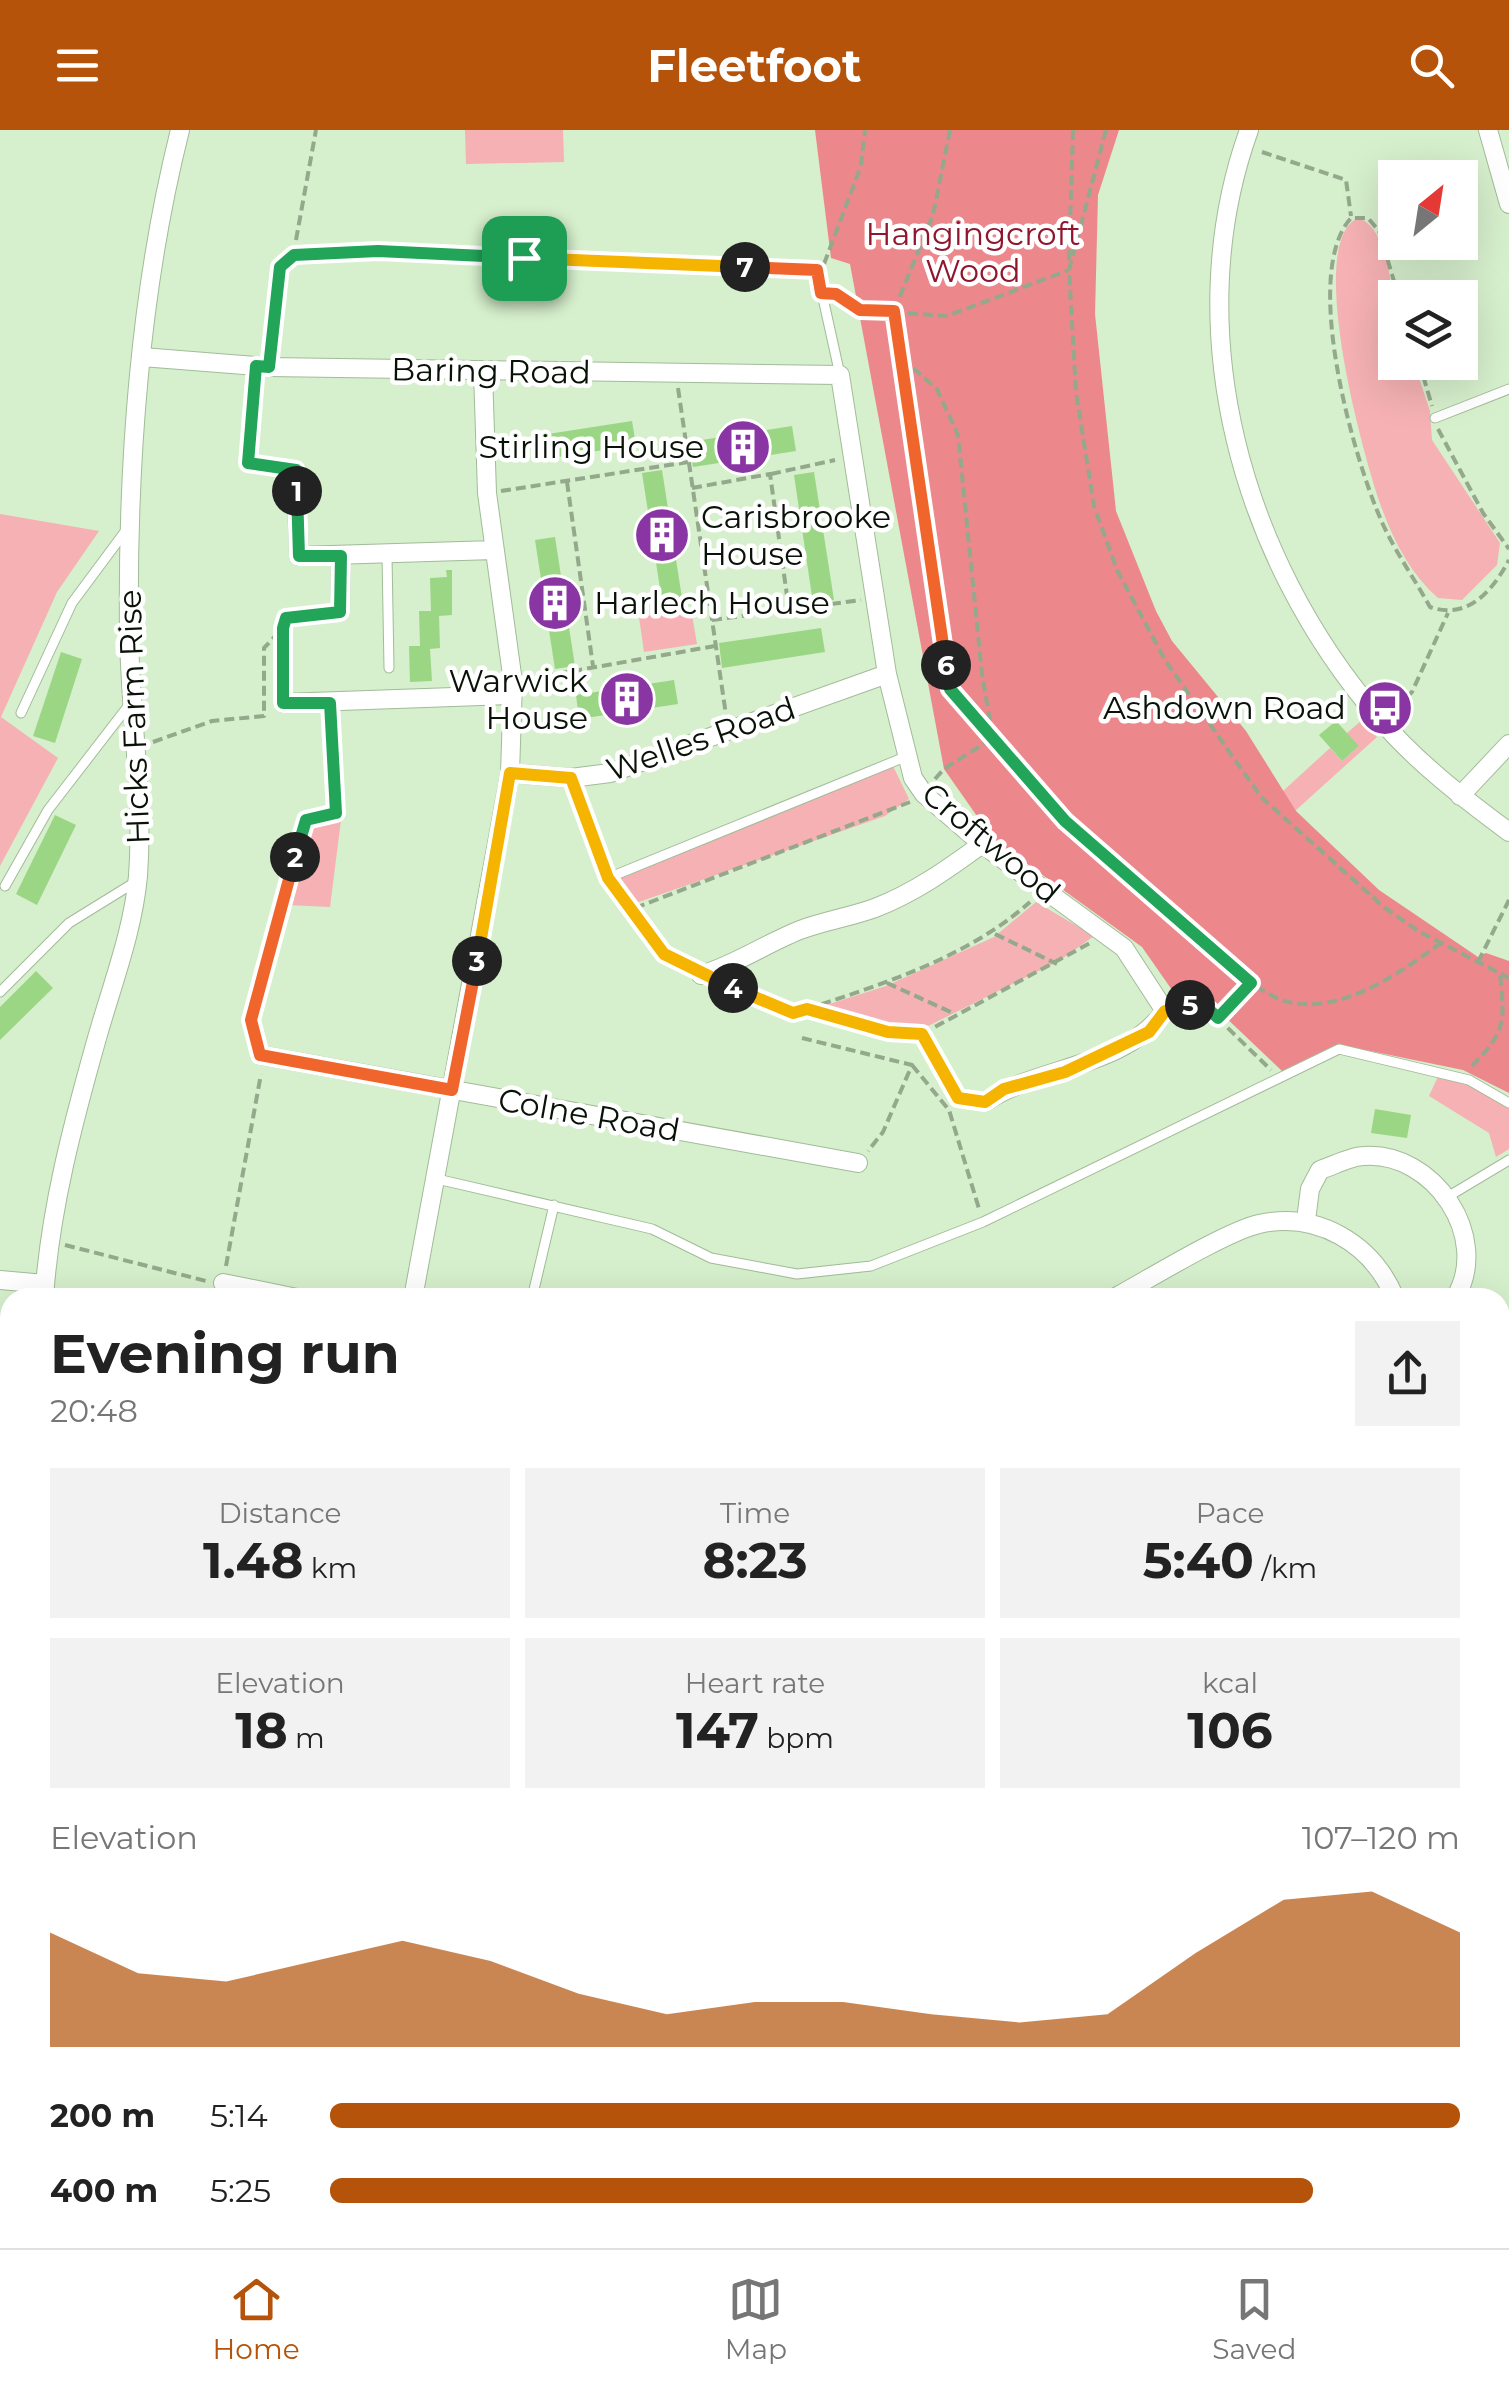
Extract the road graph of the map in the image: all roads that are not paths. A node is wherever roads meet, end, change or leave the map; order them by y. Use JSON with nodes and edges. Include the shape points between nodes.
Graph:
{"nodes":[{"id":1,"x":180,"y":130,"type":"edge"},
{"id":2,"x":1488,"y":130,"type":"edge"},
{"id":3,"x":1246,"y":138,"type":"edge"},
{"id":4,"x":1509,"y":204,"type":"edge"},
{"id":5,"x":142,"y":356,"type":"junction"},
{"id":6,"x":262,"y":367,"type":"junction"},
{"id":7,"x":483,"y":372,"type":"junction"},
{"id":8,"x":840,"y":375,"type":"junction"},
{"id":9,"x":1509,"y":388,"type":"edge"},
{"id":10,"x":1436,"y":418,"type":"road end"},
{"id":11,"x":296,"y":470,"type":"road end"},
{"id":12,"x":129,"y":527,"type":"junction"},
{"id":13,"x":494,"y":550,"type":"junction"},
{"id":14,"x":341,"y":556,"type":"junction"},
{"id":15,"x":386,"y":556,"type":"junction"},
{"id":16,"x":340,"y":612,"type":"road end"},
{"id":17,"x":389,"y":668,"type":"dead end"},
{"id":18,"x":887,"y":674,"type":"junction"},
{"id":19,"x":513,"y":696,"type":"junction"},
{"id":20,"x":131,"y":702,"type":"junction"},
{"id":21,"x":283,"y":703,"type":"road end"},
{"id":22,"x":330,"y":703,"type":"junction"},
{"id":23,"x":21,"y":712,"type":"dead end"},
{"id":24,"x":1509,"y":744,"type":"edge"},
{"id":25,"x":905,"y":758,"type":"junction"},
{"id":26,"x":510,"y":773,"type":"junction"},
{"id":27,"x":571,"y":778,"type":"junction"},
{"id":28,"x":1460,"y":796,"type":"junction"},
{"id":29,"x":336,"y":813,"type":"road end"},
{"id":30,"x":1509,"y":832,"type":"edge"},
{"id":31,"x":982,"y":844,"type":"junction"},
{"id":32,"x":137,"y":881,"type":"junction"},
{"id":33,"x":5,"y":886,"type":"dead end"},
{"id":34,"x":701,"y":975,"type":"road end"},
{"id":35,"x":0,"y":992,"type":"edge"},
{"id":36,"x":260,"y":1055,"type":"road end"},
{"id":37,"x":452,"y":1090,"type":"junction"},
{"id":38,"x":985,"y":1102,"type":"road end"},
{"id":39,"x":1509,"y":1103,"type":"edge"},
{"id":40,"x":1509,"y":1160,"type":"edge"},
{"id":41,"x":858,"y":1162,"type":"road end"},
{"id":42,"x":437,"y":1179,"type":"junction"},
{"id":43,"x":1448,"y":1196,"type":"junction"},
{"id":44,"x":554,"y":1206,"type":"junction"},
{"id":45,"x":1306,"y":1220,"type":"junction"},
{"id":46,"x":0,"y":1280,"type":"edge"},
{"id":47,"x":223,"y":1283,"type":"road end"},
{"id":48,"x":32,"y":1288,"type":"edge"},
{"id":49,"x":44,"y":1288,"type":"edge"},
{"id":50,"x":248,"y":1288,"type":"edge"},
{"id":51,"x":415,"y":1288,"type":"edge"},
{"id":52,"x":534,"y":1288,"type":"edge"},
{"id":53,"x":1133,"y":1288,"type":"edge"},
{"id":54,"x":1391,"y":1288,"type":"edge"},
{"id":55,"x":1461,"y":1288,"type":"edge"}],
"edges":[{"from":1,"to":5,"type":"street","name":"Hicks Farm Rise"},
{"from":2,"to":4,"type":"street"},
{"from":3,"to":28,"type":"street","via":[[1231,179],[1218,269],[1222,356],[1239,458],[1266,540],[1341,672],[1380,720]]},
{"from":5,"to":6,"type":"street","name":"Baring Road"},
{"from":5,"to":12,"type":"street","name":"Hicks Farm Rise"},
{"from":6,"to":7,"type":"street","name":"Baring Road"},
{"from":6,"to":8,"type":"lane","via":[[280,267],[294,255],[378,251],[817,266]]},
{"from":7,"to":8,"type":"street","name":"Baring Road"},
{"from":7,"to":13,"type":"street"},
{"from":8,"to":18,"type":"street","name":"Croftwood"},
{"from":9,"to":10,"type":"lane"},
{"from":11,"to":14,"type":"street","via":[[299,556]]},
{"from":12,"to":20,"type":"street","name":"Hicks Farm Rise"},
{"from":12,"to":23,"type":"lane","via":[[72,604]]},
{"from":13,"to":15,"type":"street"},
{"from":13,"to":19,"type":"street"},
{"from":14,"to":15,"type":"street"},
{"from":14,"to":16,"type":"street"},
{"from":15,"to":17,"type":"lane"},
{"from":18,"to":25,"type":"street","name":"Croftwood"},
{"from":18,"to":27,"type":"street","name":"Welles Road","via":[[610,773]]},
{"from":19,"to":22,"type":"street"},
{"from":19,"to":26,"type":"street"},
{"from":20,"to":32,"type":"street","name":"Hicks Farm Rise","via":[[140,818]]},
{"from":20,"to":33,"type":"lane","via":[[48,810]]},
{"from":21,"to":22,"type":"street"},
{"from":22,"to":29,"type":"lane"},
{"from":24,"to":28,"type":"street"},
{"from":25,"to":27,"type":"lane","via":[[608,878]]},
{"from":25,"to":31,"type":"street","name":"Croftwood","via":[[924,794]]},
{"from":26,"to":27,"type":"street","name":"Welles Road"},
{"from":26,"to":37,"type":"street"},
{"from":28,"to":30,"type":"street"},
{"from":31,"to":34,"type":"street","via":[[932,880],[876,907],[804,928],[735,965]]},
{"from":31,"to":38,"type":"street","name":"Croftwood","via":[[1124,948],[1165,1011],[1149,1032]]},
{"from":32,"to":35,"type":"lane","via":[[70,922]]},
{"from":32,"to":49,"type":"street","name":"Hicks Farm Rise","via":[[75,1114]]},
{"from":36,"to":37,"type":"street","name":"Colne Road"},
{"from":37,"to":41,"type":"street","name":"Colne Road"},
{"from":37,"to":42,"type":"street"},
{"from":39,"to":44,"type":"lane","via":[[1469,1080],[1340,1049],[983,1222],[871,1266],[798,1274],[712,1258],[652,1229]]},
{"from":40,"to":43,"type":"lane"},
{"from":42,"to":44,"type":"lane"},
{"from":42,"to":51,"type":"street"},
{"from":43,"to":45,"type":"street","via":[[1410,1164],[1364,1156],[1320,1170]]},
{"from":43,"to":55,"type":"street","via":[[1465,1242]]},
{"from":44,"to":52,"type":"lane"},
{"from":45,"to":53,"type":"street","via":[[1256,1224]]},
{"from":45,"to":54,"type":"street","via":[[1350,1240],[1386,1274]]},
{"from":46,"to":48,"type":"street"},
{"from":47,"to":50,"type":"street"}]}
